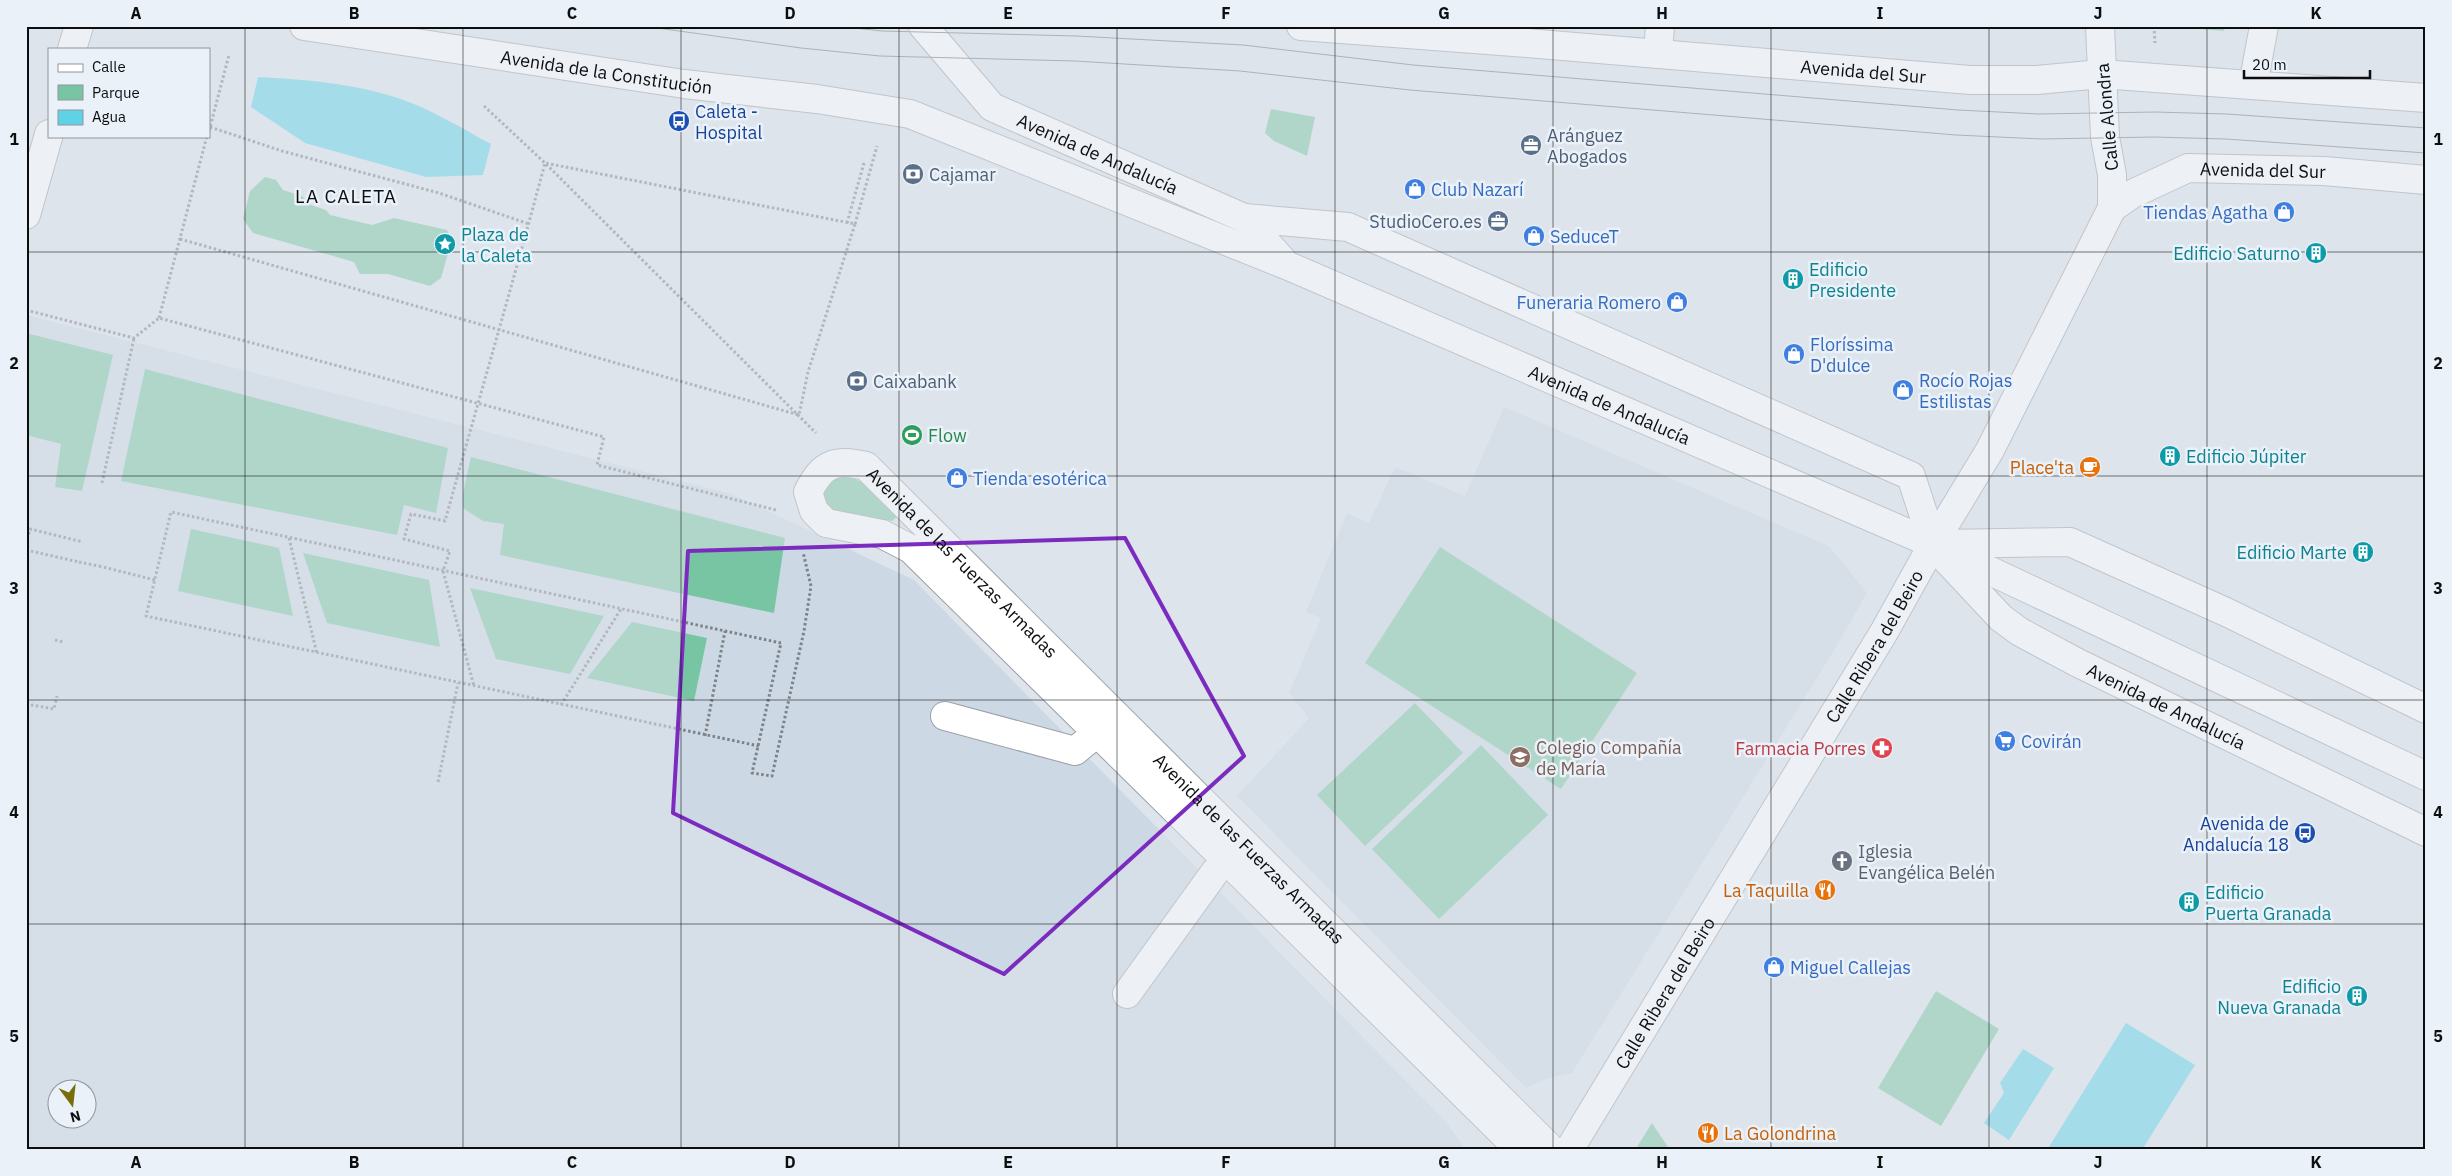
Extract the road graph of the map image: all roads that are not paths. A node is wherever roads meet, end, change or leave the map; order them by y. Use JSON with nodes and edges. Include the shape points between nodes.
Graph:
{"nodes":[{"id":1,"x":79,"y":26,"type":"edge"},
{"id":2,"x":304,"y":26,"type":"edge"},
{"id":3,"x":923,"y":26,"type":"edge"},
{"id":4,"x":1301,"y":26,"type":"edge"},
{"id":5,"x":1660,"y":26,"type":"edge"},
{"id":6,"x":2100,"y":26,"type":"edge"},
{"id":7,"x":2264,"y":26,"type":"edge"},
{"id":8,"x":72,"y":48,"type":"edge"},
{"id":9,"x":1658,"y":54,"type":"junction"},
{"id":10,"x":2101,"y":74,"type":"junction"},
{"id":11,"x":2253,"y":85,"type":"junction"},
{"id":12,"x":2426,"y":98,"type":"edge"},
{"id":13,"x":910,"y":114,"type":"joint"},
{"id":14,"x":48,"y":138,"type":"edge"},
{"id":15,"x":2426,"y":180,"type":"edge"},
{"id":16,"x":2112,"y":208,"type":"junction"},
{"id":17,"x":26,"y":215,"type":"edge"},
{"id":18,"x":1244,"y":218,"type":"junction"},
{"id":19,"x":1286,"y":265,"type":"junction"},
{"id":20,"x":1933,"y":544,"type":"junction"},
{"id":21,"x":2426,"y":709,"type":"edge"},
{"id":22,"x":945,"y":716,"type":"dead end"},
{"id":23,"x":1097,"y":732,"type":"junction"},
{"id":24,"x":2426,"y":776,"type":"edge"},
{"id":25,"x":2426,"y":832,"type":"edge"},
{"id":26,"x":1227,"y":861,"type":"junction"},
{"id":27,"x":1127,"y":994,"type":"dead end"},
{"id":28,"x":1520,"y":1150,"type":"edge"},
{"id":29,"x":1552,"y":1150,"type":"edge"},
{"id":30,"x":1569,"y":1150,"type":"edge"}],
"edges":[{"from":1,"to":8,"type":"main road"},
{"from":2,"to":13,"type":"main road","name":"Avenida de la Constitución"},
{"from":3,"to":18,"type":"main road","name":"Avenida de Andalucía","via":[[992,107]]},
{"from":4,"to":9,"type":"main road","name":"Avenida del Sur"},
{"from":5,"to":9,"type":"main road"},
{"from":6,"to":10,"type":"main road","name":"Calle Alondra"},
{"from":7,"to":11,"type":"main road"},
{"from":9,"to":10,"type":"main road","name":"Avenida del Sur","via":[[1970,80],[2037,80]]},
{"from":10,"to":11,"type":"main road","name":"Avenida del Sur"},
{"from":10,"to":16,"type":"main road","name":"Calle Alondra","via":[[2112,175]]},
{"from":11,"to":12,"type":"main road","name":"Avenida del Sur"},
{"from":13,"to":19,"type":"main road","name":"Avenida de Andalucía"},
{"from":14,"to":17,"type":"main road"},
{"from":15,"to":16,"type":"main road","name":"Avenida del Sur","via":[[2324,171],[2188,168],[2132,194]]},
{"from":16,"to":20,"type":"main road","name":"Calle Ribera del Beiro","via":[[1990,450]]},
{"from":18,"to":19,"type":"main road","name":"Avenida de Andalucía"},
{"from":18,"to":20,"type":"main road","via":[[1348,227],[1910,476]]},
{"from":19,"to":20,"type":"main road","name":"Avenida de Andalucía"},
{"from":20,"to":21,"type":"main road","name":"Avenida de Andalucía","via":[[2070,542],[2226,612]]},
{"from":20,"to":24,"type":"main road","name":"Avenida de Andalucía"},
{"from":20,"to":25,"type":"main road","name":"Avenida de Andalucía","via":[[2000,618],[2020,632]]},
{"from":20,"to":30,"type":"main road","name":"Calle Ribera del Beiro","via":[[1879,641]]},
{"from":22,"to":23,"type":"main road","via":[[1075,752]]},
{"from":23,"to":26,"type":"main road","name":"Avenida de las Fuerzas Armadas"},
{"from":23,"to":29,"type":"main road","name":"Avenida de las Fuerzas Armadas","via":[[911,549],[882,534],[826,523],[814,511],[808,492],[818,472],[844,461],[866,466]]},
{"from":26,"to":27,"type":"main road"},
{"from":26,"to":28,"type":"main road","name":"Avenida de las Fuerzas Armadas"}]}
